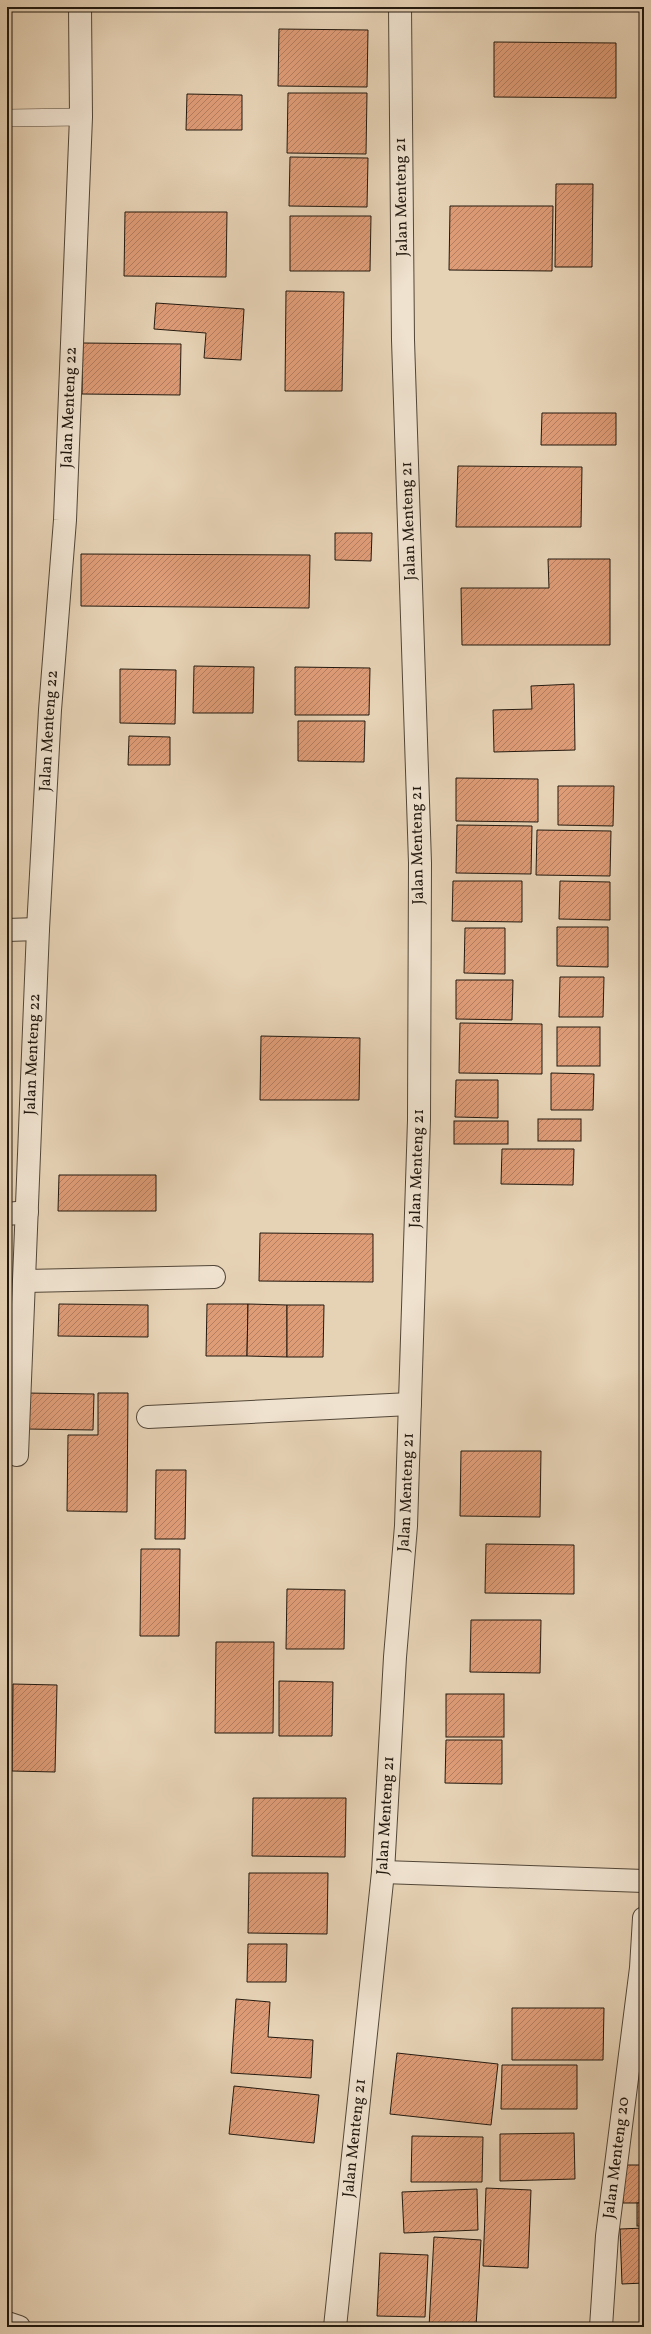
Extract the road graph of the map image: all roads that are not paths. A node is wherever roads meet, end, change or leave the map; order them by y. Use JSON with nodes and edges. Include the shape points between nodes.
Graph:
{"nodes":[{"id":1,"x":80,"y":7,"type":"edge"},
{"id":2,"x":400,"y":7,"type":"edge"},
{"id":3,"x":81,"y":117,"type":"junction"},
{"id":4,"x":7,"y":118,"type":"edge"},
{"id":5,"x":38,"y":929,"type":"junction"},
{"id":6,"x":7,"y":930,"type":"edge"},
{"id":7,"x":17,"y":1213,"type":"edge"},
{"id":8,"x":214,"y":1277,"type":"dead end"},
{"id":9,"x":25,"y":1281,"type":"junction"},
{"id":10,"x":13,"y":1383,"type":"edge"},
{"id":11,"x":410,"y":1404,"type":"junction"},
{"id":12,"x":148,"y":1417,"type":"dead end"},
{"id":13,"x":18,"y":1455,"type":"dead end"},
{"id":14,"x":383,"y":1872,"type":"junction"},
{"id":15,"x":644,"y":1880,"type":"edge"},
{"id":16,"x":644,"y":1918,"type":"edge"},
{"id":17,"x":636,"y":2072,"type":"edge"},
{"id":18,"x":7,"y":2323,"type":"edge"},
{"id":19,"x":19,"y":2327,"type":"edge"},
{"id":20,"x":335,"y":2327,"type":"edge"},
{"id":21,"x":601,"y":2327,"type":"edge"}],
"edges":[{"from":1,"to":3,"type":"street","name":"Jalan Menteng 22"},
{"from":2,"to":11,"type":"street","name":"Jalan Menteng 21","via":[[404,340],[420,863],[419,1120]]},
{"from":3,"to":4,"type":"lane"},
{"from":3,"to":5,"type":"street","name":"Jalan Menteng 22","via":[[65,520],[50,710]]},
{"from":5,"to":6,"type":"street"},
{"from":5,"to":7,"type":"street","name":"Jalan Menteng 22"},
{"from":7,"to":9,"type":"street","name":"Jalan Menteng 22"},
{"from":8,"to":9,"type":"street"},
{"from":9,"to":10,"type":"street","name":"Jalan Menteng 22"},
{"from":10,"to":13,"type":"street","name":"Jalan Menteng 22"},
{"from":11,"to":12,"type":"street"},
{"from":11,"to":14,"type":"street","name":"Jalan Menteng 21","via":[[406,1526],[395,1657]]},
{"from":14,"to":15,"type":"street"},
{"from":14,"to":20,"type":"street","name":"Jalan Menteng 21"},
{"from":16,"to":17,"type":"street","name":"Jalan Menteng 20"},
{"from":17,"to":21,"type":"street","name":"Jalan Menteng 20","via":[[607,2236]]},
{"from":18,"to":19,"type":"street"}]}
